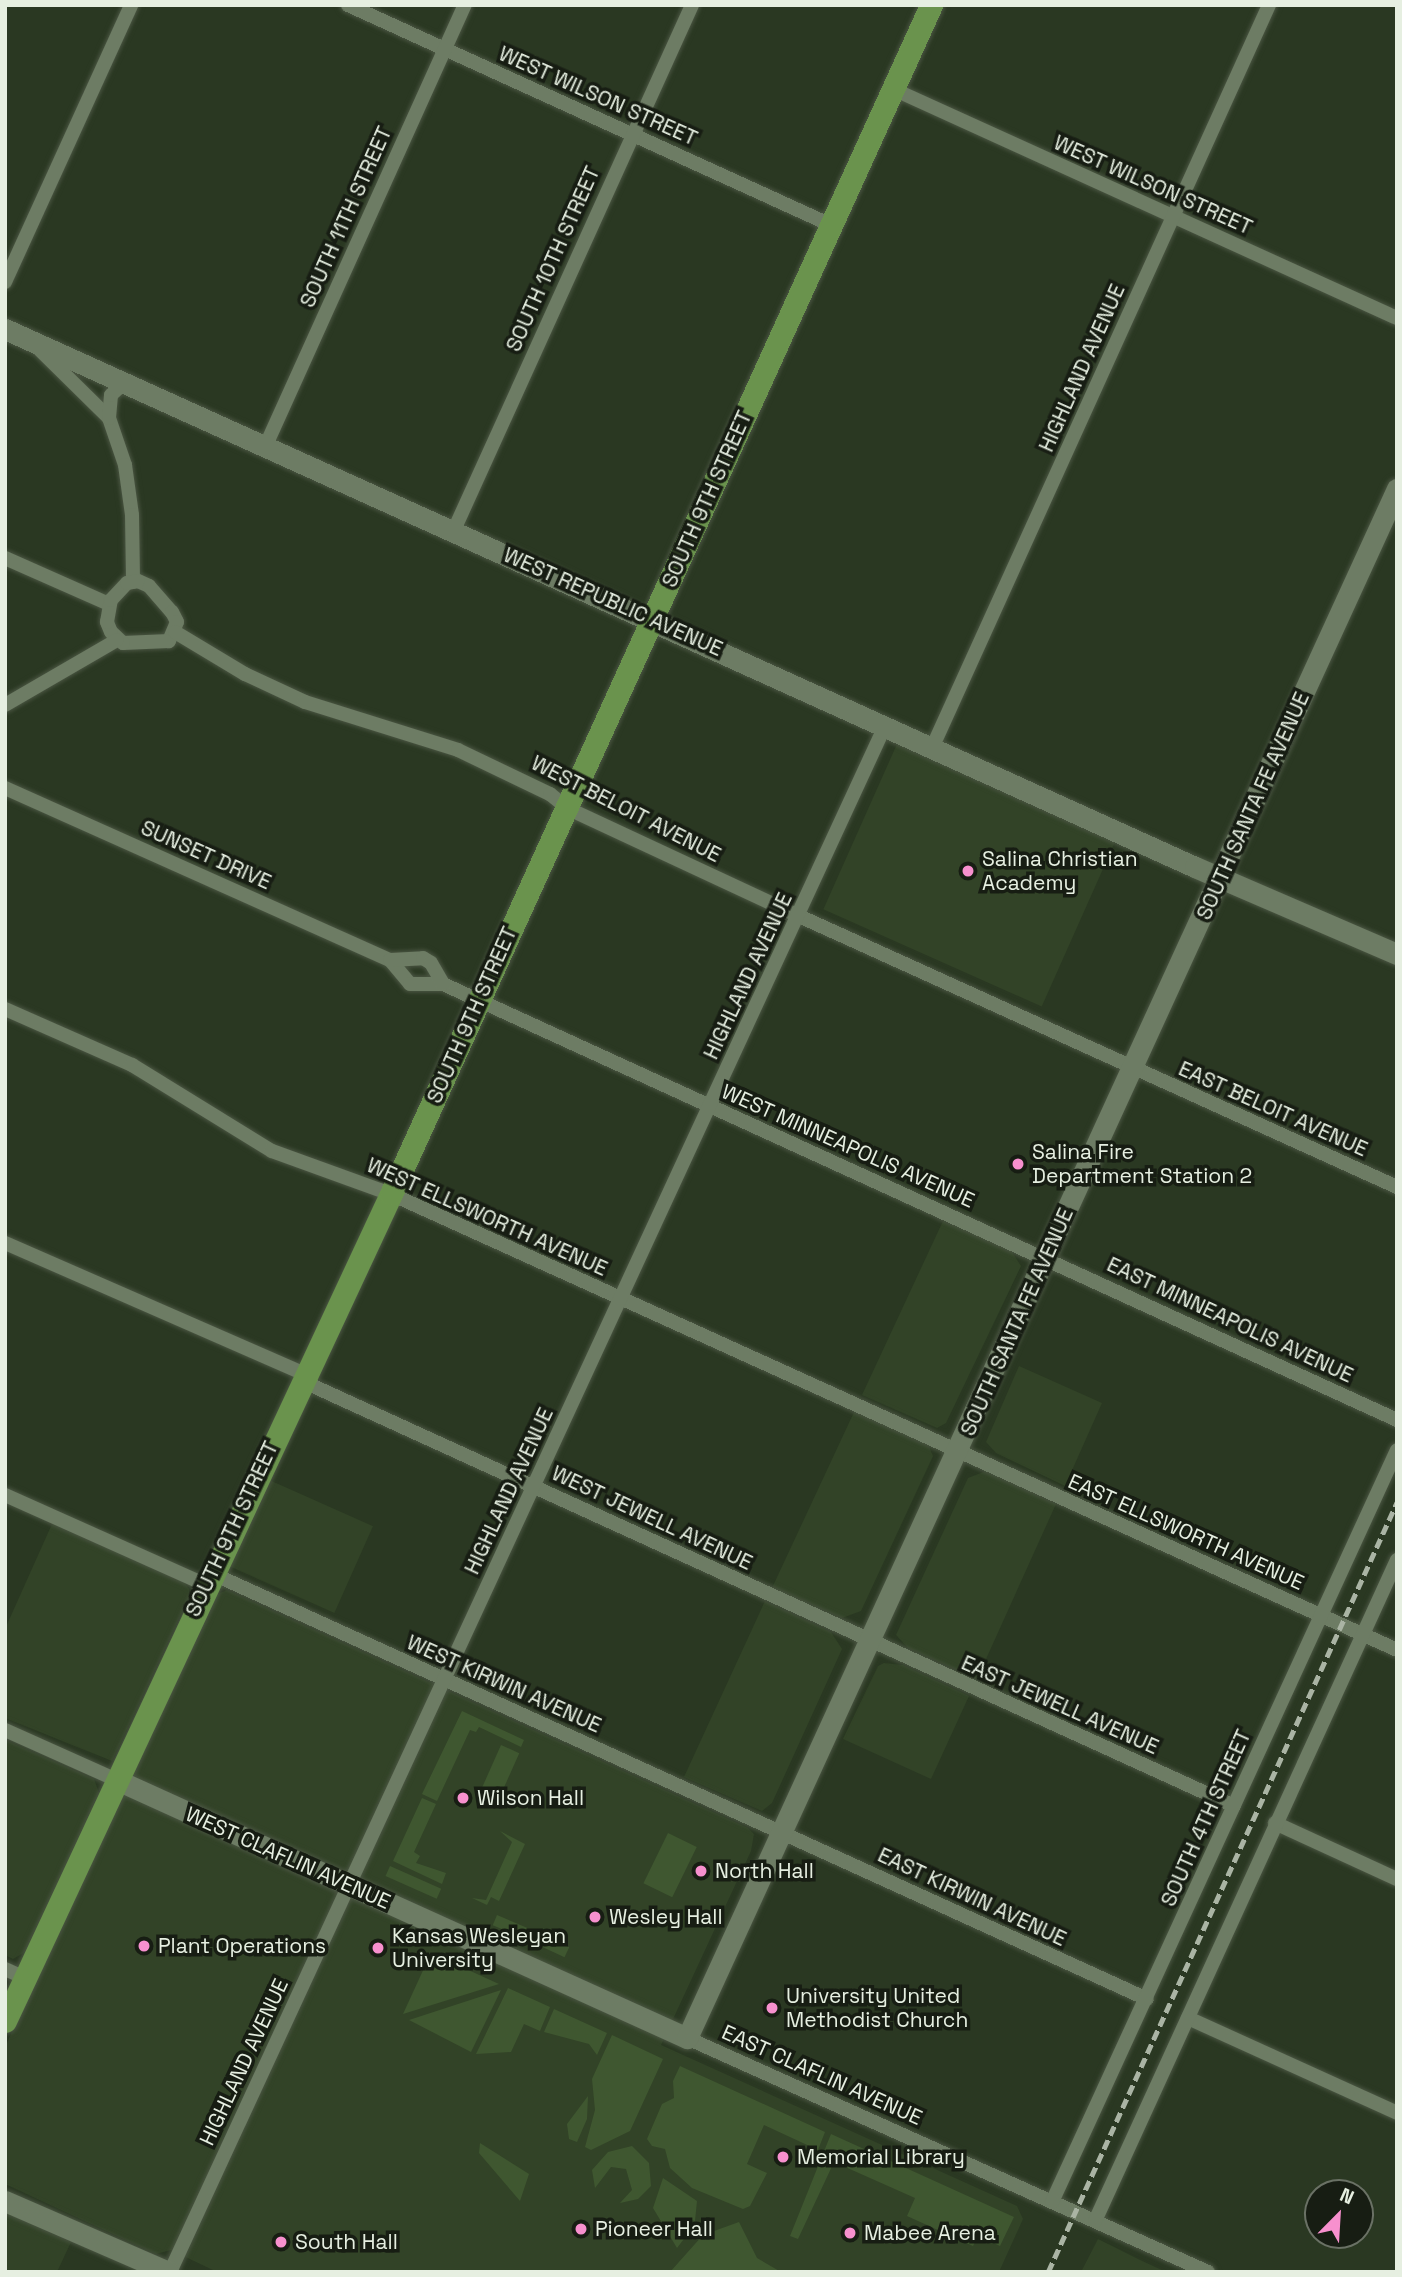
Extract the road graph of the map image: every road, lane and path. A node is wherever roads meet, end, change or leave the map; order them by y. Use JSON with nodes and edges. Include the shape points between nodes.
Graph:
{"nodes":[{"id":1,"x":131,"y":5,"type":"edge"},
{"id":2,"x":348,"y":5,"type":"edge"},
{"id":3,"x":465,"y":5,"type":"edge"},
{"id":4,"x":692,"y":5,"type":"edge"},
{"id":5,"x":931,"y":5,"type":"edge"},
{"id":6,"x":1269,"y":5,"type":"edge"},
{"id":7,"x":445,"y":50,"type":"junction"},
{"id":8,"x":893,"y":89,"type":"junction"},
{"id":9,"x":633,"y":135,"type":"junction"},
{"id":10,"x":1173,"y":217,"type":"junction"},
{"id":11,"x":831,"y":225,"type":"junction"},
{"id":12,"x":5,"y":282,"type":"edge"},
{"id":13,"x":1397,"y":318,"type":"edge"},
{"id":14,"x":5,"y":329,"type":"edge"},
{"id":15,"x":29,"y":340,"type":"junction"},
{"id":16,"x":125,"y":383,"type":"junction"},
{"id":17,"x":109,"y":418,"type":"junction"},
{"id":18,"x":265,"y":445,"type":"junction"},
{"id":19,"x":1397,"y":489,"type":"edge"},
{"id":20,"x":454,"y":530,"type":"junction"},
{"id":21,"x":5,"y":558,"type":"edge"},
{"id":22,"x":133,"y":582,"type":"junction"},
{"id":23,"x":109,"y":604,"type":"junction"},
{"id":24,"x":653,"y":619,"type":"junction"},
{"id":25,"x":175,"y":632,"type":"junction"},
{"id":26,"x":117,"y":640,"type":"junction"},
{"id":27,"x":5,"y":705,"type":"edge"},
{"id":28,"x":885,"y":726,"type":"junction"},
{"id":29,"x":932,"y":748,"type":"junction"},
{"id":30,"x":5,"y":788,"type":"edge"},
{"id":31,"x":567,"y":808,"type":"junction"},
{"id":32,"x":1220,"y":878,"type":"junction"},
{"id":33,"x":799,"y":916,"type":"junction"},
{"id":34,"x":1397,"y":954,"type":"edge"},
{"id":35,"x":390,"y":960,"type":"junction"},
{"id":36,"x":443,"y":984,"type":"junction"},
{"id":37,"x":479,"y":1000,"type":"junction"},
{"id":38,"x":5,"y":1009,"type":"edge"},
{"id":39,"x":1133,"y":1069,"type":"junction"},
{"id":40,"x":710,"y":1107,"type":"junction"},
{"id":41,"x":1397,"y":1187,"type":"edge"},
{"id":42,"x":391,"y":1194,"type":"junction"},
{"id":43,"x":5,"y":1243,"type":"edge"},
{"id":44,"x":1046,"y":1259,"type":"junction"},
{"id":45,"x":621,"y":1299,"type":"junction"},
{"id":46,"x":304,"y":1377,"type":"junction"},
{"id":47,"x":1397,"y":1420,"type":"edge"},
{"id":48,"x":1397,"y":1450,"type":"edge"},
{"id":49,"x":958,"y":1452,"type":"junction"},
{"id":50,"x":534,"y":1487,"type":"junction"},
{"id":51,"x":5,"y":1495,"type":"edge"},
{"id":52,"x":1397,"y":1560,"type":"edge"},
{"id":53,"x":208,"y":1579,"type":"junction"},
{"id":54,"x":1320,"y":1615,"type":"junction"},
{"id":55,"x":1363,"y":1634,"type":"junction"},
{"id":56,"x":869,"y":1642,"type":"junction"},
{"id":57,"x":1397,"y":1650,"type":"edge"},
{"id":58,"x":445,"y":1680,"type":"junction"},
{"id":59,"x":5,"y":1730,"type":"edge"},
{"id":60,"x":117,"y":1780,"type":"junction"},
{"id":61,"x":1234,"y":1806,"type":"junction"},
{"id":62,"x":1275,"y":1823,"type":"junction"},
{"id":63,"x":780,"y":1832,"type":"junction"},
{"id":64,"x":1397,"y":1879,"type":"edge"},
{"id":65,"x":349,"y":1887,"type":"junction"},
{"id":66,"x":15,"y":1974,"type":"edge"},
{"id":67,"x":1147,"y":2000,"type":"junction"},
{"id":68,"x":1188,"y":2018,"type":"junction"},
{"id":69,"x":5,"y":2021,"type":"edge"},
{"id":70,"x":687,"y":2038,"type":"junction"},
{"id":71,"x":1397,"y":2113,"type":"edge"},
{"id":72,"x":5,"y":2201,"type":"edge"},
{"id":73,"x":1052,"y":2202,"type":"junction"},
{"id":74,"x":1095,"y":2221,"type":"junction"},
{"id":75,"x":169,"y":2272,"type":"edge"},
{"id":76,"x":1208,"y":2272,"type":"edge"}],
"edges":[{"from":1,"to":12,"type":"street"},
{"from":2,"to":7,"type":"street","name":"WEST WILSON STREET"},
{"from":3,"to":7,"type":"street","name":"SOUTH 11TH STREET"},
{"from":4,"to":9,"type":"street","name":"SOUTH 10TH STREET"},
{"from":5,"to":8,"type":"main road","name":"SOUTH 9TH STREET"},
{"from":6,"to":10,"type":"street","name":"HIGHLAND AVENUE"},
{"from":7,"to":9,"type":"street","name":"WEST WILSON STREET"},
{"from":7,"to":18,"type":"street","name":"SOUTH 11TH STREET"},
{"from":8,"to":10,"type":"street","name":"WEST WILSON STREET"},
{"from":8,"to":11,"type":"main road","name":"SOUTH 9TH STREET"},
{"from":9,"to":11,"type":"street","name":"WEST WILSON STREET"},
{"from":9,"to":20,"type":"street","name":"SOUTH 10TH STREET"},
{"from":10,"to":13,"type":"street","name":"WEST WILSON STREET"},
{"from":10,"to":29,"type":"street","name":"HIGHLAND AVENUE"},
{"from":11,"to":24,"type":"main road","name":"SOUTH 9TH STREET"},
{"from":14,"to":15,"type":"main road","name":"WEST REPUBLIC AVENUE"},
{"from":15,"to":16,"type":"main road","name":"WEST REPUBLIC AVENUE"},
{"from":15,"to":17,"type":"street"},
{"from":16,"to":17,"type":"street","via":[[111,395]]},
{"from":16,"to":18,"type":"main road","name":"WEST REPUBLIC AVENUE"},
{"from":17,"to":22,"type":"street","via":[[127,477]]},
{"from":18,"to":20,"type":"main road","name":"WEST REPUBLIC AVENUE"},
{"from":19,"to":32,"type":"main road","name":"SOUTH SANTA FE AVENUE"},
{"from":20,"to":24,"type":"main road","name":"WEST REPUBLIC AVENUE"},
{"from":21,"to":23,"type":"street"},
{"from":22,"to":23,"type":"street"},
{"from":22,"to":25,"type":"street","via":[[149,586],[172,612]]},
{"from":23,"to":26,"type":"street","via":[[107,622]]},
{"from":24,"to":28,"type":"main road","name":"WEST REPUBLIC AVENUE"},
{"from":24,"to":31,"type":"main road","name":"SOUTH 9TH STREET"},
{"from":25,"to":26,"type":"street","via":[[169,641],[144,645]]},
{"from":25,"to":31,"type":"street","name":"WEST BELOIT AVENUE","via":[[245,674],[305,702],[458,750],[550,793]]},
{"from":26,"to":27,"type":"street"},
{"from":28,"to":29,"type":"main road","name":"WEST REPUBLIC AVENUE"},
{"from":28,"to":33,"type":"street","name":"HIGHLAND AVENUE"},
{"from":29,"to":32,"type":"main road","name":"WEST REPUBLIC AVENUE"},
{"from":30,"to":35,"type":"street","name":"SUNSET DRIVE"},
{"from":31,"to":33,"type":"street","name":"WEST BELOIT AVENUE"},
{"from":31,"to":37,"type":"main road","name":"SOUTH 9TH STREET"},
{"from":32,"to":34,"type":"main road","name":"WEST REPUBLIC AVENUE"},
{"from":32,"to":39,"type":"main road","name":"SOUTH SANTA FE AVENUE"},
{"from":33,"to":39,"type":"street","name":"WEST BELOIT AVENUE"},
{"from":33,"to":40,"type":"street","name":"HIGHLAND AVENUE"},
{"from":35,"to":36,"type":"street","name":"SUNSET DRIVE","via":[[410,984]]},
{"from":35,"to":36,"type":"street","name":"SUNSET DRIVE","via":[[423,958]]},
{"from":36,"to":37,"type":"street","name":"SUNSET DRIVE"},
{"from":37,"to":40,"type":"street","name":"WEST MINNEAPOLIS AVENUE"},
{"from":37,"to":42,"type":"main road","name":"SOUTH 9TH STREET"},
{"from":38,"to":42,"type":"street","name":"WEST ELLSWORTH AVENUE","via":[[132,1065],[272,1152]]},
{"from":39,"to":41,"type":"street","name":"EAST BELOIT AVENUE"},
{"from":39,"to":44,"type":"main road","name":"SOUTH SANTA FE AVENUE"},
{"from":40,"to":44,"type":"street","name":"WEST MINNEAPOLIS AVENUE"},
{"from":40,"to":45,"type":"street","name":"HIGHLAND AVENUE"},
{"from":42,"to":45,"type":"street","name":"WEST ELLSWORTH AVENUE"},
{"from":42,"to":46,"type":"main road","name":"SOUTH 9TH STREET"},
{"from":43,"to":46,"type":"street","name":"WEST JEWELL AVENUE"},
{"from":44,"to":47,"type":"street","name":"EAST MINNEAPOLIS AVENUE"},
{"from":44,"to":49,"type":"main road","name":"SOUTH SANTA FE AVENUE"},
{"from":45,"to":49,"type":"street","name":"WEST ELLSWORTH AVENUE"},
{"from":45,"to":50,"type":"street","name":"HIGHLAND AVENUE"},
{"from":46,"to":50,"type":"street","name":"WEST JEWELL AVENUE"},
{"from":46,"to":53,"type":"main road","name":"SOUTH 9TH STREET"},
{"from":48,"to":54,"type":"street","name":"SOUTH 4TH STREET"},
{"from":49,"to":54,"type":"street","name":"EAST ELLSWORTH AVENUE"},
{"from":49,"to":56,"type":"main road","name":"SOUTH SANTA FE AVENUE"},
{"from":50,"to":56,"type":"street","name":"WEST JEWELL AVENUE"},
{"from":50,"to":58,"type":"street","name":"HIGHLAND AVENUE"},
{"from":51,"to":53,"type":"street","name":"WEST KIRWIN AVENUE"},
{"from":52,"to":55,"type":"street"},
{"from":53,"to":58,"type":"street","name":"WEST KIRWIN AVENUE"},
{"from":53,"to":60,"type":"main road","name":"SOUTH 9TH STREET"},
{"from":54,"to":55,"type":"street","name":"EAST ELLSWORTH AVENUE"},
{"from":54,"to":61,"type":"street","name":"SOUTH 4TH STREET"},
{"from":55,"to":57,"type":"street","name":"EAST ELLSWORTH AVENUE"},
{"from":55,"to":62,"type":"street"},
{"from":56,"to":61,"type":"street","name":"EAST JEWELL AVENUE"},
{"from":56,"to":63,"type":"main road","name":"SOUTH SANTA FE AVENUE"},
{"from":58,"to":63,"type":"street","name":"WEST KIRWIN AVENUE"},
{"from":58,"to":65,"type":"street","name":"HIGHLAND AVENUE"},
{"from":59,"to":60,"type":"street","name":"WEST CLAFLIN AVENUE"},
{"from":60,"to":65,"type":"main road","name":"WEST CLAFLIN AVENUE"},
{"from":60,"to":66,"type":"main road","name":"SOUTH 9TH STREET"},
{"from":61,"to":67,"type":"street","name":"SOUTH 4TH STREET"},
{"from":62,"to":64,"type":"street"},
{"from":62,"to":68,"type":"street"},
{"from":63,"to":67,"type":"street","name":"EAST KIRWIN AVENUE"},
{"from":63,"to":70,"type":"main road","name":"SOUTH SANTA FE AVENUE"},
{"from":65,"to":70,"type":"main road","name":"WEST CLAFLIN AVENUE"},
{"from":65,"to":75,"type":"street","name":"HIGHLAND AVENUE"},
{"from":66,"to":69,"type":"main road","name":"SOUTH 9TH STREET"},
{"from":67,"to":73,"type":"street","name":"SOUTH 4TH STREET"},
{"from":68,"to":71,"type":"street"},
{"from":68,"to":74,"type":"street"},
{"from":70,"to":73,"type":"street","name":"EAST CLAFLIN AVENUE"},
{"from":72,"to":75,"type":"main road"},
{"from":73,"to":74,"type":"street","name":"EAST CLAFLIN AVENUE"},
{"from":74,"to":76,"type":"street","name":"EAST CLAFLIN AVENUE"}]}
